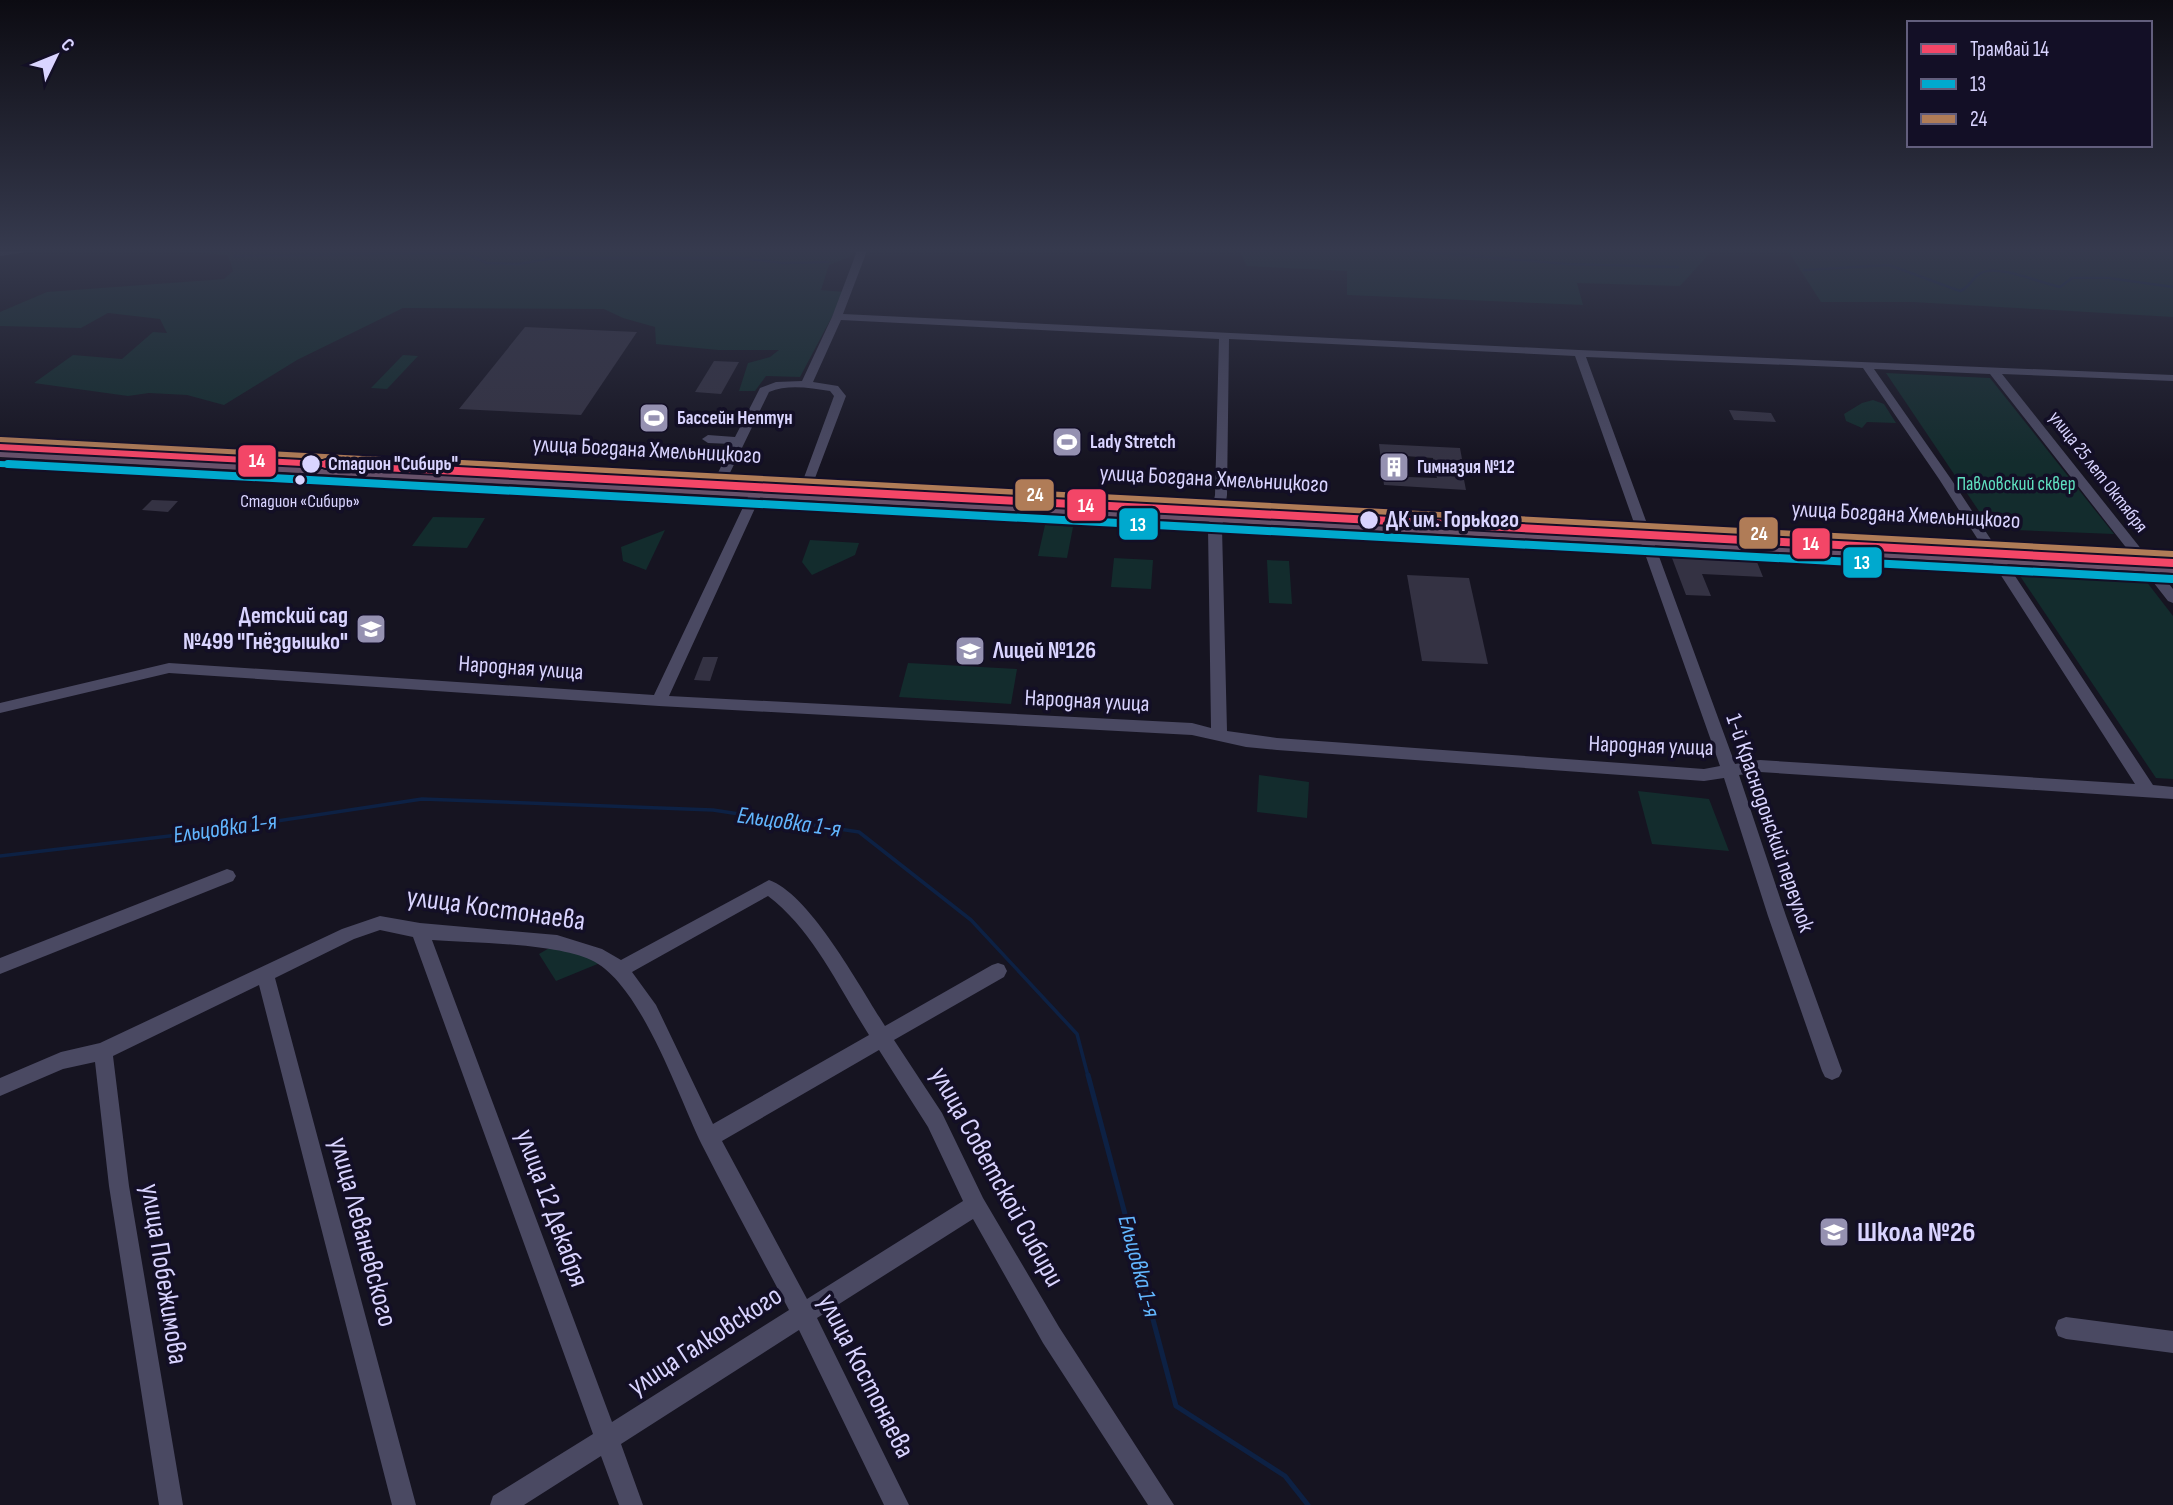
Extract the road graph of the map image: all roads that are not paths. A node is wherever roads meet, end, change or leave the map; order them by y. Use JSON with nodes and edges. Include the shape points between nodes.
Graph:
{"nodes":[{"id":1,"x":835,"y":321,"type":"edge"},
{"id":2,"x":923,"y":321,"type":"edge"},
{"id":3,"x":1224,"y":336,"type":"junction"},
{"id":4,"x":1579,"y":353,"type":"junction"},
{"id":5,"x":1866,"y":365,"type":"junction"},
{"id":6,"x":1994,"y":370,"type":"junction"},
{"id":7,"x":2173,"y":377,"type":"edge"},
{"id":8,"x":806,"y":384,"type":"junction"},
{"id":9,"x":0,"y":439,"type":"edge"},
{"id":10,"x":708,"y":439,"type":"dead end"},
{"id":11,"x":739,"y":441,"type":"junction"},
{"id":12,"x":0,"y":452,"type":"edge"},
{"id":13,"x":721,"y":480,"type":"junction"},
{"id":14,"x":808,"y":483,"type":"junction"},
{"id":15,"x":758,"y":487,"type":"junction"},
{"id":16,"x":1219,"y":511,"type":"junction"},
{"id":17,"x":1643,"y":532,"type":"junction"},
{"id":18,"x":1991,"y":550,"type":"junction"},
{"id":19,"x":2173,"y":554,"type":"edge"},
{"id":20,"x":2142,"y":559,"type":"junction"},
{"id":21,"x":2173,"y":567,"type":"edge"},
{"id":22,"x":2173,"y":598,"type":"edge"},
{"id":23,"x":659,"y":701,"type":"junction"},
{"id":24,"x":0,"y":708,"type":"edge"},
{"id":25,"x":1219,"y":734,"type":"junction"},
{"id":26,"x":1730,"y":771,"type":"junction"},
{"id":27,"x":2148,"y":791,"type":"junction"},
{"id":28,"x":2173,"y":793,"type":"edge"},
{"id":29,"x":227,"y":876,"type":"dead end"},
{"id":30,"x":420,"y":931,"type":"junction"},
{"id":31,"x":0,"y":966,"type":"edge"},
{"id":32,"x":620,"y":970,"type":"junction"},
{"id":33,"x":998,"y":971,"type":"dead end"},
{"id":34,"x":265,"y":974,"type":"junction"},
{"id":35,"x":882,"y":1038,"type":"junction"},
{"id":36,"x":103,"y":1051,"type":"junction"},
{"id":37,"x":1832,"y":1071,"type":"dead end"},
{"id":38,"x":0,"y":1087,"type":"edge"},
{"id":39,"x":709,"y":1137,"type":"junction"},
{"id":40,"x":976,"y":1205,"type":"junction"},
{"id":41,"x":803,"y":1314,"type":"junction"},
{"id":42,"x":2066,"y":1328,"type":"dead end"},
{"id":43,"x":2173,"y":1342,"type":"edge"},
{"id":44,"x":607,"y":1439,"type":"junction"},
{"id":45,"x":171,"y":1505,"type":"edge"},
{"id":46,"x":404,"y":1505,"type":"edge"},
{"id":47,"x":502,"y":1505,"type":"edge"},
{"id":48,"x":631,"y":1505,"type":"edge"},
{"id":49,"x":898,"y":1505,"type":"edge"},
{"id":50,"x":1162,"y":1505,"type":"edge"}],
"edges":[{"from":1,"to":8,"type":"street"},
{"from":2,"to":3,"type":"street"},
{"from":3,"to":4,"type":"street"},
{"from":3,"to":16,"type":"street"},
{"from":4,"to":5,"type":"street"},
{"from":4,"to":17,"type":"street","name":"1-й Краснодонский переулок"},
{"from":5,"to":6,"type":"street"},
{"from":5,"to":18,"type":"street"},
{"from":6,"to":7,"type":"street"},
{"from":6,"to":20,"type":"street","name":"улица 25 лет Октября"},
{"from":8,"to":11,"type":"street","via":[[764,390]]},
{"from":8,"to":14,"type":"street","via":[[834,388],[840,396]]},
{"from":9,"to":13,"type":"highway","name":"улица Богдана Хмельницкого"},
{"from":10,"to":11,"type":"street"},
{"from":11,"to":13,"type":"street"},
{"from":12,"to":15,"type":"highway","name":"улица Богдана Хмельницкого"},
{"from":13,"to":15,"type":"highway","name":"улица Богдана Хмельницкого"},
{"from":14,"to":15,"type":"highway","name":"улица Богдана Хмельницкого"},
{"from":14,"to":16,"type":"highway","name":"улица Богдана Хмельницкого"},
{"from":15,"to":16,"type":"highway","name":"улица Богдана Хмельницкого"},
{"from":15,"to":23,"type":"street"},
{"from":16,"to":17,"type":"highway","name":"улица Богдана Хмельницкого"},
{"from":16,"to":25,"type":"street","via":[[1215,626]]},
{"from":17,"to":18,"type":"highway","name":"улица Богдана Хмельницкого"},
{"from":17,"to":26,"type":"street","name":"1-й Краснодонский переулок"},
{"from":18,"to":20,"type":"highway","name":"улица Богдана Хмельницкого"},
{"from":18,"to":27,"type":"street"},
{"from":19,"to":20,"type":"highway","name":"улица Богдана Хмельницкого"},
{"from":20,"to":21,"type":"highway","name":"улица Богдана Хмельницкого"},
{"from":20,"to":22,"type":"street","name":"улица 25 лет Октября"},
{"from":23,"to":24,"type":"street","name":"Народная улица","via":[[169,668]]},
{"from":23,"to":25,"type":"street","name":"Народная улица"},
{"from":25,"to":26,"type":"street","name":"Народная улица","via":[[1246,741],[1372,751],[1704,775]]},
{"from":26,"to":27,"type":"street","name":"Народная улица","via":[[1760,766]]},
{"from":26,"to":37,"type":"street","name":"1-й Краснодонский переулок"},
{"from":27,"to":28,"type":"street","name":"Народная улица"},
{"from":29,"to":31,"type":"street"},
{"from":30,"to":32,"type":"street","name":"улица Костонаева","via":[[556,943],[597,954]]},
{"from":30,"to":34,"type":"street","name":"улица Костонаева","via":[[380,923]]},
{"from":30,"to":44,"type":"street","name":"улица 12 Декабря"},
{"from":32,"to":35,"type":"street","name":"улица Советской Сибири","via":[[769,887],[811,928]]},
{"from":32,"to":39,"type":"street","name":"улица Костонаева","via":[[649,1011]]},
{"from":33,"to":35,"type":"street"},
{"from":34,"to":36,"type":"street","name":"улица Костонаева"},
{"from":34,"to":46,"type":"street","name":"улица Леваневского"},
{"from":35,"to":39,"type":"street"},
{"from":35,"to":40,"type":"street","name":"улица Советской Сибири","via":[[935,1120]]},
{"from":36,"to":38,"type":"street","name":"улица Костонаева","via":[[61,1061]]},
{"from":36,"to":45,"type":"street","name":"улица Побежимова","via":[[119,1186]]},
{"from":39,"to":41,"type":"street","name":"улица Костонаева"},
{"from":40,"to":41,"type":"street","name":"улица Галковского"},
{"from":40,"to":50,"type":"street","name":"улица Советской Сибири","via":[[1051,1335]]},
{"from":41,"to":44,"type":"street","name":"улица Галковского"},
{"from":41,"to":49,"type":"street","name":"улица Костонаева"},
{"from":42,"to":43,"type":"street"},
{"from":44,"to":47,"type":"street","name":"улица Галковского"},
{"from":44,"to":48,"type":"street","name":"улица 12 Декабря"}]}
